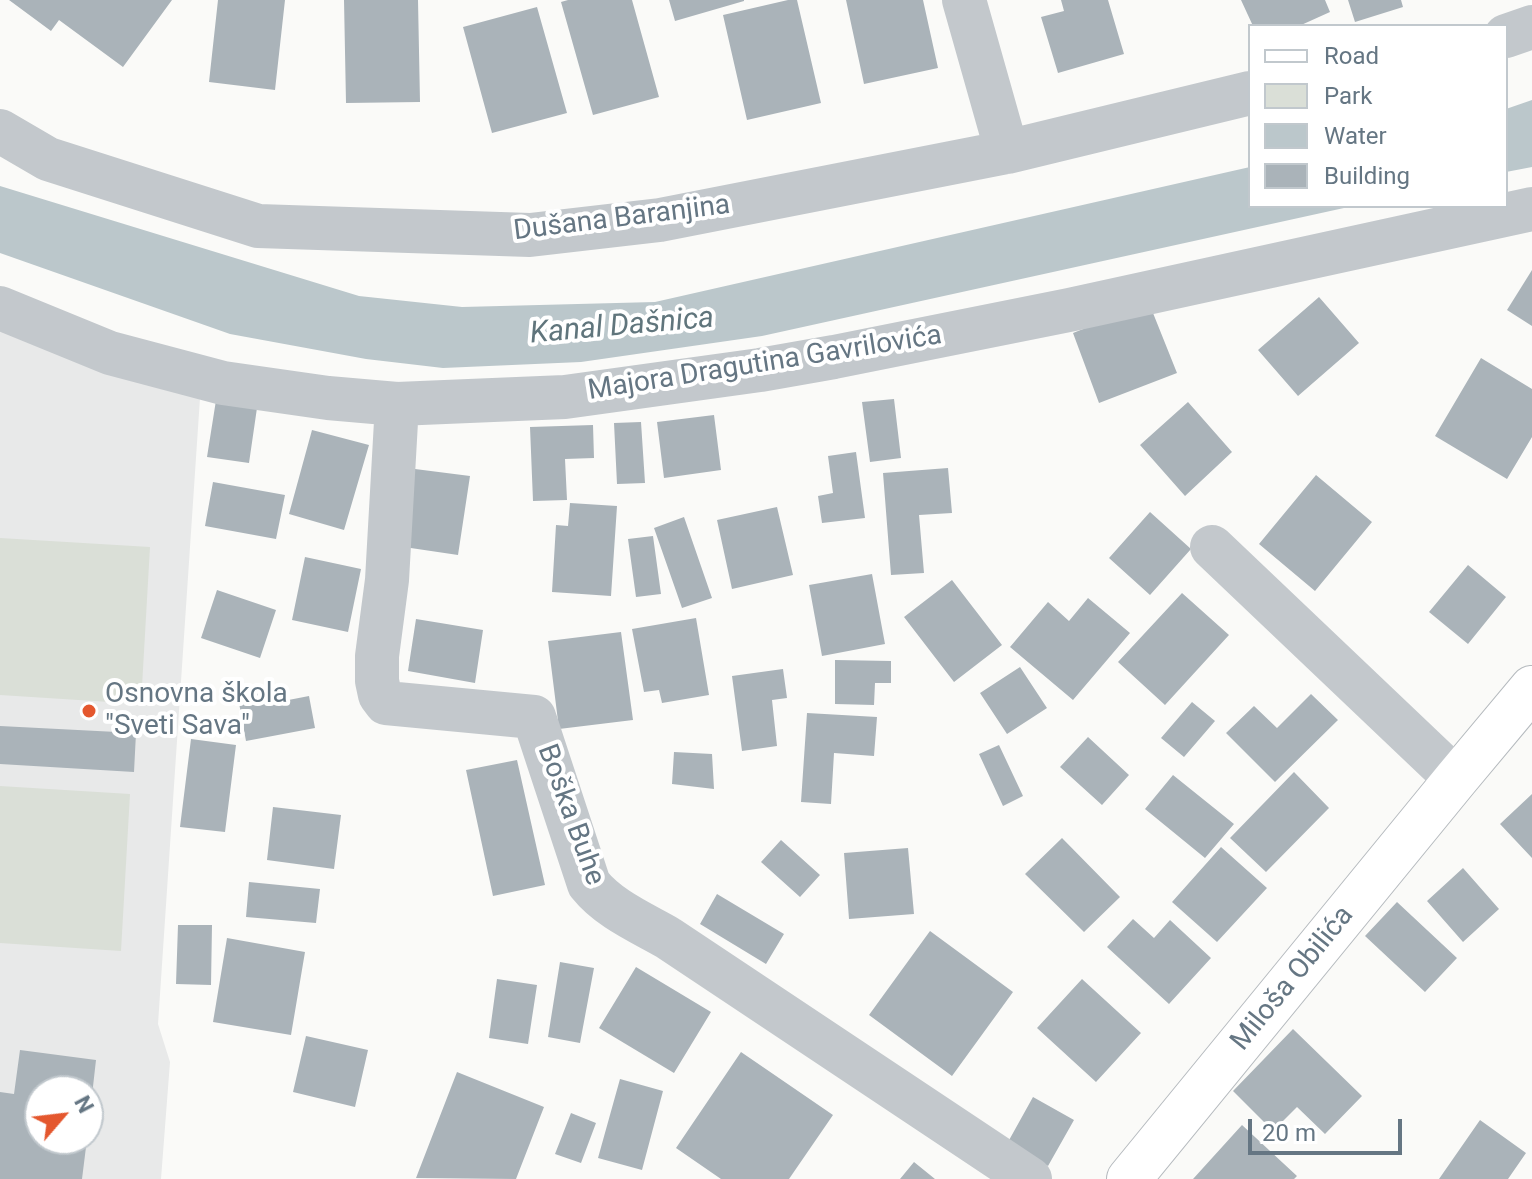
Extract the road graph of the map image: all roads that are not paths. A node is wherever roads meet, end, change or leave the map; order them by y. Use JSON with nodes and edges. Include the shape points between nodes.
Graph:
{"nodes":[{"id":1,"x":964,"y":0,"type":"edge"},
{"id":2,"x":1532,"y":27,"type":"edge"},
{"id":3,"x":1508,"y":35,"type":"edge"},
{"id":4,"x":1248,"y":93,"type":"edge"},
{"id":5,"x":0,"y":131,"type":"edge"},
{"id":6,"x":1007,"y":152,"type":"junction"},
{"id":7,"x":1532,"y":209,"type":"edge"},
{"id":8,"x":0,"y":308,"type":"edge"},
{"id":9,"x":397,"y":404,"type":"junction"},
{"id":10,"x":1212,"y":547,"type":"dead end"},
{"id":11,"x":1532,"y":688,"type":"edge"},
{"id":12,"x":1456,"y":779,"type":"junction"},
{"id":13,"x":1030,"y":1179,"type":"edge"},
{"id":14,"x":1129,"y":1179,"type":"edge"}],
"edges":[{"from":1,"to":6,"type":"street"},
{"from":2,"to":3,"type":"street"},
{"from":4,"to":6,"type":"street","name":"Dušana Baranjina"},
{"from":5,"to":6,"type":"street","name":"Dušana Baranjina","via":[[48,159],[258,226],[530,235],[660,220]]},
{"from":7,"to":9,"type":"street","name":"Majora Dragutina Gavrilovića","via":[[1069,310],[760,370],[565,397]]},
{"from":8,"to":9,"type":"street","name":"Majora Dragutina Gavrilovića","via":[[110,353],[223,383]]},
{"from":9,"to":13,"type":"street","name":"Boška Buhe","via":[[377,656],[377,681],[386,703],[534,717],[589,884],[598,895]]},
{"from":10,"to":12,"type":"street"},
{"from":11,"to":12,"type":"main road","name":"Miloša Obilića"},
{"from":12,"to":14,"type":"main road","name":"Miloša Obilića"}]}
